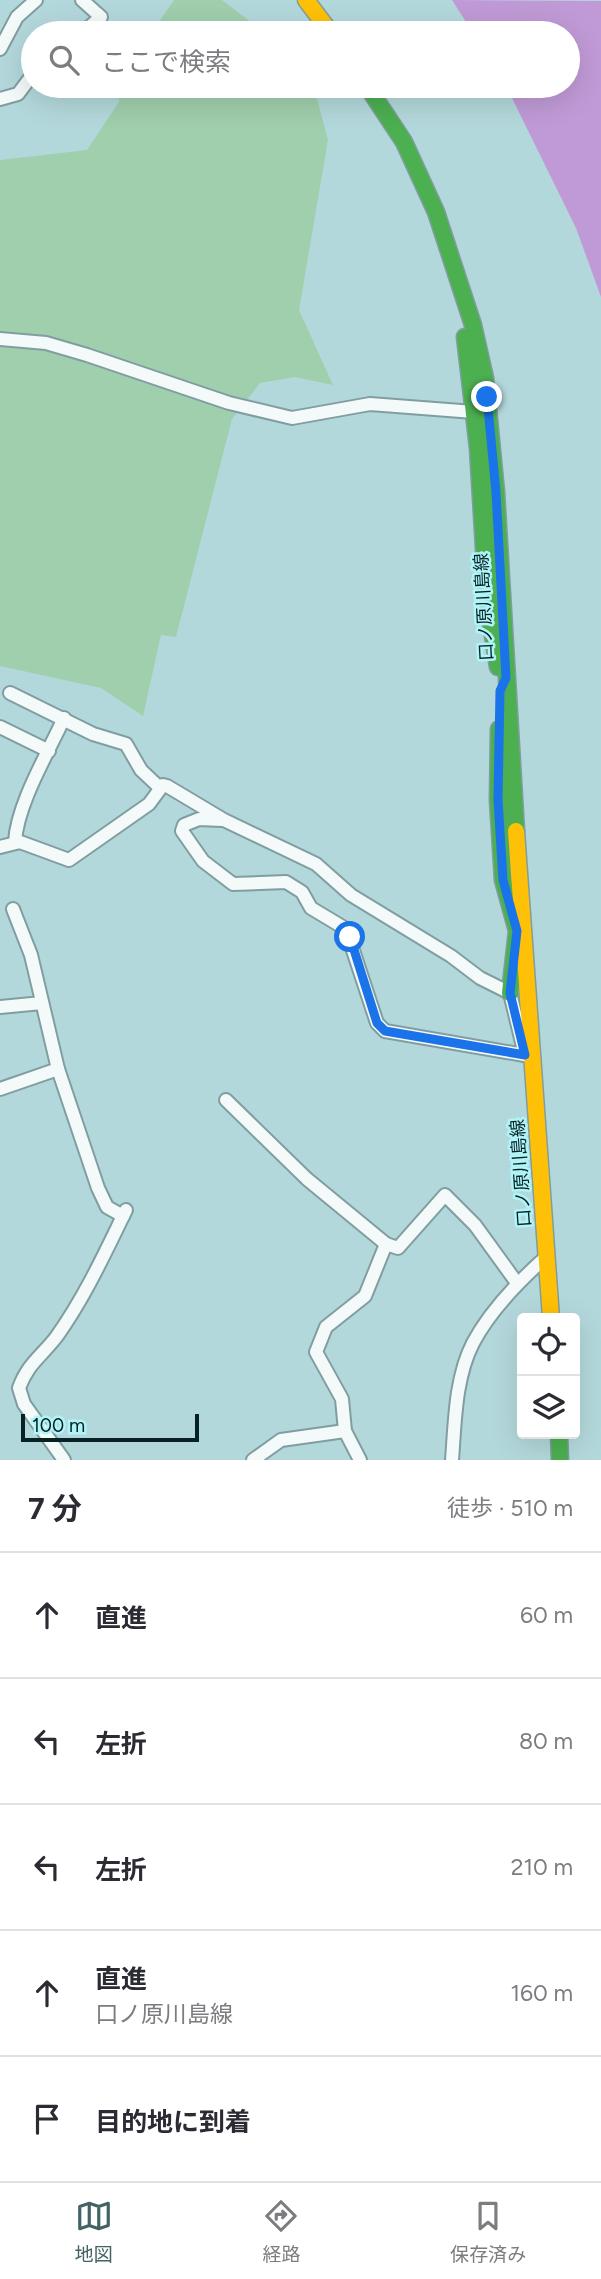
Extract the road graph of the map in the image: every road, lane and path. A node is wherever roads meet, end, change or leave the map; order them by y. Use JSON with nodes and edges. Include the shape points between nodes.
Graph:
{"nodes":[{"id":1,"x":36,"y":0,"type":"edge"},
{"id":2,"x":82,"y":0,"type":"edge"},
{"id":3,"x":306,"y":0,"type":"edge"},
{"id":4,"x":96,"y":21,"type":"edge"},
{"id":5,"x":322,"y":21,"type":"edge"},
{"id":6,"x":0,"y":49,"type":"edge"},
{"id":7,"x":21,"y":90,"type":"edge"},
{"id":8,"x":375,"y":98,"type":"edge"},
{"id":9,"x":0,"y":99,"type":"edge"},
{"id":10,"x":465,"y":299,"type":"junction"},
{"id":11,"x":0,"y":339,"type":"edge"},
{"id":12,"x":474,"y":412,"type":"junction"},
{"id":13,"x":506,"y":678,"type":"junction"},
{"id":14,"x":10,"y":692,"type":"dead end"},
{"id":15,"x":64,"y":718,"type":"junction"},
{"id":16,"x":0,"y":727,"type":"edge"},
{"id":17,"x":49,"y":751,"type":"junction"},
{"id":18,"x":160,"y":788,"type":"junction"},
{"id":19,"x":224,"y":820,"type":"junction"},
{"id":20,"x":15,"y":842,"type":"junction"},
{"id":21,"x":0,"y":847,"type":"edge"},
{"id":22,"x":13,"y":909,"type":"dead end"},
{"id":23,"x":520,"y":931,"type":"junction"},
{"id":24,"x":510,"y":993,"type":"junction"},
{"id":25,"x":42,"y":1003,"type":"junction"},
{"id":26,"x":0,"y":1007,"type":"edge"},
{"id":27,"x":528,"y":1056,"type":"junction"},
{"id":28,"x":58,"y":1069,"type":"junction"},
{"id":29,"x":0,"y":1090,"type":"edge"},
{"id":30,"x":226,"y":1100,"type":"dead end"},
{"id":31,"x":386,"y":1244,"type":"junction"},
{"id":32,"x":546,"y":1257,"type":"junction"},
{"id":33,"x":517,"y":1283,"type":"junction"},
{"id":34,"x":551,"y":1313,"type":"edge"},
{"id":35,"x":345,"y":1432,"type":"junction"},
{"id":36,"x":558,"y":1439,"type":"edge"},
{"id":37,"x":64,"y":1460,"type":"edge"},
{"id":38,"x":253,"y":1460,"type":"edge"},
{"id":39,"x":360,"y":1460,"type":"edge"},
{"id":40,"x":452,"y":1460,"type":"edge"},
{"id":41,"x":560,"y":1460,"type":"edge"}],
"edges":[{"from":1,"to":6,"type":"street","via":[[17,17]]},
{"from":2,"to":4,"type":"street","via":[[101,16]]},
{"from":3,"to":5,"type":"main road"},
{"from":7,"to":9,"type":"street"},
{"from":8,"to":10,"type":"main road","name":"口ノ原川島線","via":[[404,142],[436,212]]},
{"from":10,"to":12,"type":"main road"},
{"from":10,"to":13,"type":"main road","name":"口ノ原川島線","via":[[485,377]]},
{"from":11,"to":12,"type":"street","via":[[46,343],[238,406],[292,418],[370,404]]},
{"from":12,"to":13,"type":"main road","via":[[492,643],[498,669]]},
{"from":13,"to":23,"type":"main road","name":"口ノ原川島線","via":[[500,691],[498,800],[503,880]]},
{"from":14,"to":15,"type":"street"},
{"from":15,"to":17,"type":"street"},
{"from":15,"to":18,"type":"street","via":[[93,734],[126,744],[141,770]]},
{"from":16,"to":17,"type":"street"},
{"from":17,"to":20,"type":"street"},
{"from":18,"to":19,"type":"street","via":[[167,786]]},
{"from":18,"to":20,"type":"street","via":[[149,804],[69,860]]},
{"from":19,"to":24,"type":"street","via":[[316,864],[351,895]]},
{"from":19,"to":27,"type":"street","via":[[199,819],[181,831],[203,861],[233,884],[286,882],[302,892],[311,908],[346,929],[377,1023],[385,1031]]},
{"from":20,"to":21,"type":"street"},
{"from":22,"to":25,"type":"street","via":[[31,955]]},
{"from":23,"to":24,"type":"main road"},
{"from":23,"to":27,"type":"main road","name":"口ノ原川島線"},
{"from":24,"to":27,"type":"street"},
{"from":25,"to":26,"type":"street"},
{"from":25,"to":28,"type":"street"},
{"from":27,"to":32,"type":"main road","name":"口ノ原川島線"},
{"from":28,"to":29,"type":"street"},
{"from":28,"to":37,"type":"street","via":[[98,1188],[107,1207],[125,1212],[81,1298],[55,1339],[29,1367],[19,1388],[24,1404]]},
{"from":30,"to":31,"type":"street","via":[[307,1179]]},
{"from":31,"to":33,"type":"street","via":[[398,1248],[445,1195],[475,1225]]},
{"from":31,"to":35,"type":"street","via":[[365,1296],[326,1327],[316,1352],[342,1399]]},
{"from":32,"to":33,"type":"street"},
{"from":32,"to":34,"type":"main road","name":"口ノ原川島線"},
{"from":33,"to":40,"type":"street","via":[[473,1343],[461,1379]]},
{"from":35,"to":38,"type":"street","via":[[281,1440]]},
{"from":35,"to":39,"type":"street"},
{"from":36,"to":41,"type":"main road"}]}
